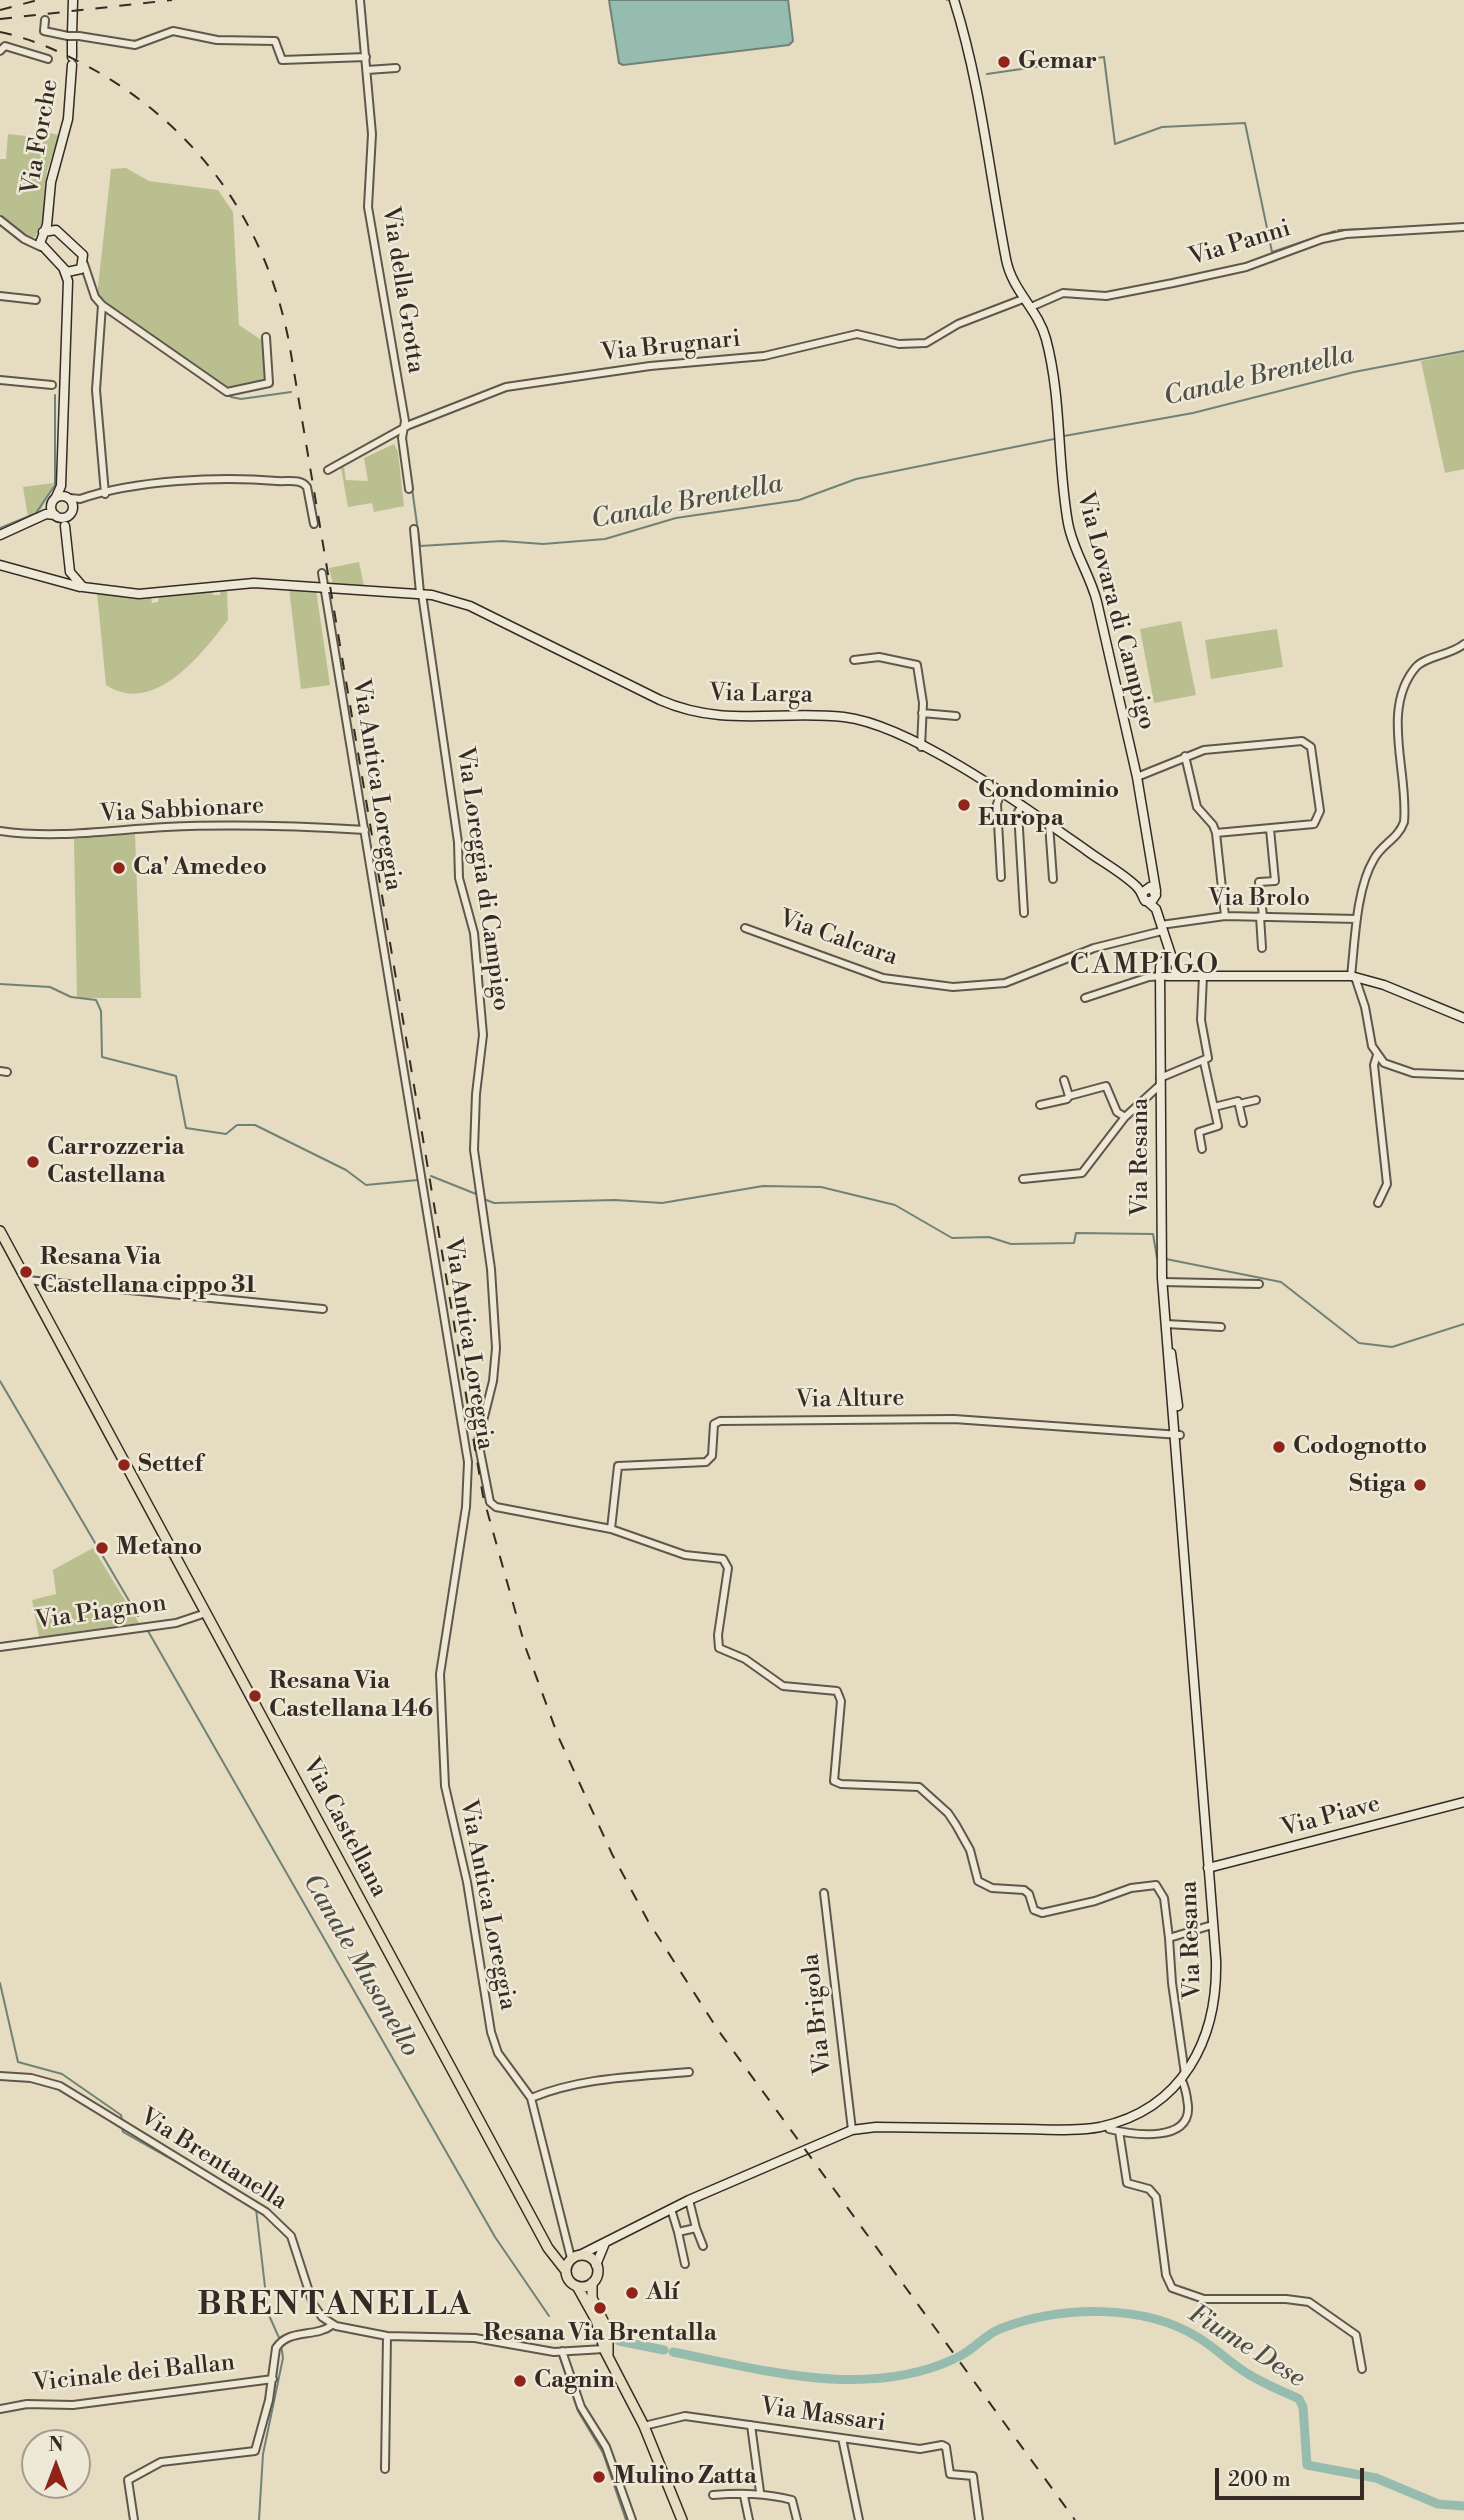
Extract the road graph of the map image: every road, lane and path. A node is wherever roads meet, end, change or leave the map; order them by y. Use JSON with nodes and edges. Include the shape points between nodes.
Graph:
{"nodes":[{"id":1,"x":72,"y":0,"type":"edge"},
{"id":2,"x":360,"y":0,"type":"edge"},
{"id":3,"x":954,"y":0,"type":"edge"},
{"id":4,"x":45,"y":20,"type":"dead end"},
{"id":5,"x":73,"y":36,"type":"junction"},
{"id":6,"x":0,"y":51,"type":"edge"},
{"id":7,"x":366,"y":57,"type":"junction"},
{"id":8,"x":48,"y":59,"type":"dead end"},
{"id":9,"x":396,"y":68,"type":"dead end"},
{"id":10,"x":367,"y":70,"type":"junction"},
{"id":11,"x":49,"y":216,"type":"junction"},
{"id":12,"x":0,"y":220,"type":"edge"},
{"id":13,"x":1464,"y":227,"type":"edge"},
{"id":14,"x":55,"y":229,"type":"junction"},
{"id":15,"x":42,"y":234,"type":"junction"},
{"id":16,"x":29,"y":242,"type":"junction"},
{"id":17,"x":41,"y":247,"type":"junction"},
{"id":18,"x":84,"y":264,"type":"junction"},
{"id":19,"x":64,"y":269,"type":"junction"},
{"id":20,"x":75,"y":272,"type":"junction"},
{"id":21,"x":87,"y":275,"type":"junction"},
{"id":22,"x":68,"y":281,"type":"junction"},
{"id":23,"x":0,"y":296,"type":"edge"},
{"id":24,"x":1023,"y":299,"type":"junction"},
{"id":25,"x":36,"y":300,"type":"dead end"},
{"id":26,"x":102,"y":305,"type":"junction"},
{"id":27,"x":1031,"y":307,"type":"junction"},
{"id":28,"x":266,"y":337,"type":"dead end"},
{"id":29,"x":0,"y":380,"type":"edge"},
{"id":30,"x":52,"y":385,"type":"dead end"},
{"id":31,"x":404,"y":431,"type":"junction"},
{"id":32,"x":328,"y":470,"type":"dead end"},
{"id":33,"x":61,"y":486,"type":"junction"},
{"id":34,"x":409,"y":489,"type":"dead end"},
{"id":35,"x":105,"y":494,"type":"junction"},
{"id":36,"x":56,"y":496,"type":"junction"},
{"id":37,"x":71,"y":501,"type":"junction"},
{"id":38,"x":53,"y":516,"type":"junction"},
{"id":39,"x":67,"y":521,"type":"junction"},
{"id":40,"x":314,"y":524,"type":"dead end"},
{"id":41,"x":414,"y":529,"type":"dead end"},
{"id":42,"x":0,"y":535,"type":"edge"},
{"id":43,"x":68,"y":554,"type":"junction"},
{"id":44,"x":0,"y":565,"type":"edge"},
{"id":45,"x":69,"y":571,"type":"junction"},
{"id":46,"x":322,"y":573,"type":"dead end"},
{"id":47,"x":58,"y":581,"type":"junction"},
{"id":48,"x":323,"y":587,"type":"junction"},
{"id":49,"x":88,"y":588,"type":"junction"},
{"id":50,"x":421,"y":593,"type":"junction"},
{"id":51,"x":1464,"y":644,"type":"edge"},
{"id":52,"x":855,"y":660,"type":"dead end"},
{"id":53,"x":922,"y":713,"type":"junction"},
{"id":54,"x":956,"y":716,"type":"dead end"},
{"id":55,"x":921,"y":747,"type":"junction"},
{"id":56,"x":1185,"y":756,"type":"junction"},
{"id":57,"x":1137,"y":777,"type":"junction"},
{"id":58,"x":1001,"y":792,"type":"junction"},
{"id":59,"x":1022,"y":805,"type":"junction"},
{"id":60,"x":1049,"y":824,"type":"junction"},
{"id":61,"x":1270,"y":829,"type":"junction"},
{"id":62,"x":365,"y":830,"type":"junction"},
{"id":63,"x":0,"y":831,"type":"edge"},
{"id":64,"x":1216,"y":833,"type":"junction"},
{"id":65,"x":1001,"y":877,"type":"dead end"},
{"id":66,"x":1053,"y":879,"type":"dead end"},
{"id":67,"x":1149,"y":893,"type":"junction"},
{"id":68,"x":1024,"y":912,"type":"dead end"},
{"id":69,"x":1225,"y":916,"type":"junction"},
{"id":70,"x":1262,"y":916,"type":"junction"},
{"id":71,"x":1357,"y":919,"type":"junction"},
{"id":72,"x":1161,"y":926,"type":"junction"},
{"id":73,"x":745,"y":928,"type":"dead end"},
{"id":74,"x":1165,"y":943,"type":"junction"},
{"id":75,"x":1262,"y":948,"type":"dead end"},
{"id":76,"x":1175,"y":963,"type":"junction"},
{"id":77,"x":1164,"y":974,"type":"junction"},
{"id":78,"x":1193,"y":976,"type":"junction"},
{"id":79,"x":1203,"y":976,"type":"junction"},
{"id":80,"x":1353,"y":976,"type":"junction"},
{"id":81,"x":1085,"y":998,"type":"dead end"},
{"id":82,"x":1464,"y":1018,"type":"edge"},
{"id":83,"x":1377,"y":1055,"type":"junction"},
{"id":84,"x":1204,"y":1062,"type":"junction"},
{"id":85,"x":1464,"y":1075,"type":"edge"},
{"id":86,"x":1064,"y":1080,"type":"dead end"},
{"id":87,"x":1160,"y":1082,"type":"junction"},
{"id":88,"x":1069,"y":1096,"type":"junction"},
{"id":89,"x":1256,"y":1100,"type":"dead end"},
{"id":90,"x":1239,"y":1104,"type":"junction"},
{"id":91,"x":1040,"y":1105,"type":"dead end"},
{"id":92,"x":1214,"y":1107,"type":"junction"},
{"id":93,"x":1125,"y":1117,"type":"junction"},
{"id":94,"x":1243,"y":1123,"type":"dead end"},
{"id":95,"x":1202,"y":1149,"type":"dead end"},
{"id":96,"x":1023,"y":1178,"type":"dead end"},
{"id":97,"x":1378,"y":1203,"type":"dead end"},
{"id":98,"x":0,"y":1231,"type":"edge"},
{"id":99,"x":27,"y":1280,"type":"junction"},
{"id":100,"x":1162,"y":1282,"type":"junction"},
{"id":101,"x":1259,"y":1284,"type":"dead end"},
{"id":102,"x":323,"y":1309,"type":"dead end"},
{"id":103,"x":1166,"y":1324,"type":"junction"},
{"id":104,"x":1221,"y":1327,"type":"dead end"},
{"id":105,"x":1178,"y":1435,"type":"junction"},
{"id":106,"x":611,"y":1529,"type":"junction"},
{"id":107,"x":206,"y":1613,"type":"junction"},
{"id":108,"x":0,"y":1647,"type":"edge"},
{"id":109,"x":1464,"y":1802,"type":"edge"},
{"id":110,"x":1208,"y":1868,"type":"junction"},
{"id":111,"x":824,"y":1893,"type":"dead end"},
{"id":112,"x":1212,"y":1924,"type":"junction"},
{"id":113,"x":1169,"y":1938,"type":"junction"},
{"id":114,"x":690,"y":2071,"type":"dead end"},
{"id":115,"x":0,"y":2076,"type":"edge"},
{"id":116,"x":1183,"y":2076,"type":"junction"},
{"id":117,"x":531,"y":2098,"type":"junction"},
{"id":118,"x":1107,"y":2125,"type":"junction"},
{"id":119,"x":852,"y":2130,"type":"junction"},
{"id":120,"x":1119,"y":2131,"type":"junction"},
{"id":121,"x":689,"y":2200,"type":"junction"},
{"id":122,"x":671,"y":2209,"type":"junction"},
{"id":123,"x":696,"y":2228,"type":"junction"},
{"id":124,"x":678,"y":2232,"type":"junction"},
{"id":125,"x":607,"y":2241,"type":"junction"},
{"id":126,"x":703,"y":2246,"type":"dead end"},
{"id":127,"x":569,"y":2260,"type":"junction"},
{"id":128,"x":685,"y":2264,"type":"dead end"},
{"id":129,"x":596,"y":2265,"type":"junction"},
{"id":130,"x":592,"y":2283,"type":"junction"},
{"id":131,"x":577,"y":2286,"type":"junction"},
{"id":132,"x":603,"y":2320,"type":"junction"},
{"id":133,"x":332,"y":2325,"type":"junction"},
{"id":134,"x":599,"y":2334,"type":"junction"},
{"id":135,"x":387,"y":2336,"type":"junction"},
{"id":136,"x":602,"y":2347,"type":"junction"},
{"id":137,"x":588,"y":2348,"type":"junction"},
{"id":138,"x":562,"y":2351,"type":"junction"},
{"id":139,"x":610,"y":2359,"type":"junction"},
{"id":140,"x":1362,"y":2369,"type":"dead end"},
{"id":141,"x":273,"y":2379,"type":"junction"},
{"id":142,"x":0,"y":2409,"type":"edge"},
{"id":143,"x":751,"y":2425,"type":"junction"},
{"id":144,"x":645,"y":2426,"type":"junction"},
{"id":145,"x":842,"y":2438,"type":"junction"},
{"id":146,"x":384,"y":2469,"type":"dead end"},
{"id":147,"x":760,"y":2492,"type":"junction"},
{"id":148,"x":713,"y":2495,"type":"dead end"},
{"id":149,"x":744,"y":2496,"type":"junction"},
{"id":150,"x":134,"y":2520,"type":"edge"},
{"id":151,"x":632,"y":2520,"type":"edge"},
{"id":152,"x":682,"y":2520,"type":"edge"},
{"id":153,"x":749,"y":2520,"type":"edge"},
{"id":154,"x":797,"y":2520,"type":"edge"},
{"id":155,"x":859,"y":2520,"type":"edge"},
{"id":156,"x":979,"y":2520,"type":"edge"}],
"edges":[{"from":1,"to":5,"type":"street","name":"Via Forche"},
{"from":2,"to":7,"type":"street","name":"Via della Grotta"},
{"from":3,"to":24,"type":"street","name":"Via Lovara di Campigo","via":[[965,37],[1006,261]]},
{"from":4,"to":5,"type":"street","via":[[44,32]]},
{"from":5,"to":7,"type":"street","via":[[135,45],[179,31],[217,40],[275,41],[282,60]]},
{"from":5,"to":11,"type":"street","name":"Via Forche","via":[[71,103],[51,182]]},
{"from":6,"to":8,"type":"street","via":[[5,46],[17,48]]},
{"from":7,"to":10,"type":"street","name":"Via della Grotta"},
{"from":9,"to":10,"type":"street"},
{"from":10,"to":31,"type":"street","name":"Via della Grotta","via":[[372,134],[368,207]]},
{"from":11,"to":14,"type":"street","name":"Via Forche"},
{"from":11,"to":15,"type":"street","name":"Via Forche"},
{"from":12,"to":16,"type":"street"},
{"from":13,"to":27,"type":"street","name":"Via Panni","via":[[1346,234],[1246,267],[1106,296],[1063,293]]},
{"from":14,"to":15,"type":"street"},
{"from":14,"to":18,"type":"street","via":[[81,253]]},
{"from":15,"to":16,"type":"street"},
{"from":15,"to":17,"type":"street"},
{"from":16,"to":17,"type":"street"},
{"from":17,"to":19,"type":"street"},
{"from":18,"to":20,"type":"street"},
{"from":18,"to":21,"type":"street"},
{"from":19,"to":20,"type":"street"},
{"from":19,"to":22,"type":"street"},
{"from":20,"to":21,"type":"street"},
{"from":20,"to":22,"type":"street"},
{"from":21,"to":26,"type":"street"},
{"from":22,"to":33,"type":"street"},
{"from":23,"to":25,"type":"street"},
{"from":24,"to":27,"type":"street","name":"Via Lovara di Campigo"},
{"from":24,"to":31,"type":"street","name":"Via Brugnari","via":[[958,324],[926,343],[899,344],[858,334],[764,356],[517,384]]},
{"from":26,"to":28,"type":"street","via":[[229,392],[269,383]]},
{"from":26,"to":35,"type":"street","via":[[96,390]]},
{"from":27,"to":57,"type":"street","name":"Via Lovara di Campigo","via":[[1045,337],[1051,366],[1060,474],[1071,535],[1096,596]]},
{"from":29,"to":30,"type":"street"},
{"from":31,"to":32,"type":"street","name":"Via Brugnari"},
{"from":31,"to":34,"type":"street"},
{"from":33,"to":36,"type":"street"},
{"from":33,"to":37,"type":"street"},
{"from":35,"to":37,"type":"street"},
{"from":35,"to":40,"type":"street","via":[[178,481],[299,481],[307,487]]},
{"from":36,"to":37,"type":"street"},
{"from":36,"to":38,"type":"street","via":[[51,505]]},
{"from":37,"to":39,"type":"street"},
{"from":38,"to":39,"type":"street"},
{"from":38,"to":42,"type":"street"},
{"from":39,"to":43,"type":"street"},
{"from":41,"to":50,"type":"street","name":"Via Loreggia di Campigo"},
{"from":43,"to":45,"type":"street"},
{"from":43,"to":49,"type":"street","via":[[75,576]]},
{"from":44,"to":47,"type":"street","name":"Via Larga"},
{"from":45,"to":47,"type":"street"},
{"from":45,"to":49,"type":"street","via":[[78,584]]},
{"from":46,"to":48,"type":"street","name":"Via Antica Loreggia"},
{"from":47,"to":49,"type":"street","name":"Via Larga"},
{"from":48,"to":49,"type":"street","name":"Via Larga","via":[[239,583],[139,594]]},
{"from":48,"to":50,"type":"street","name":"Via Larga"},
{"from":48,"to":62,"type":"street","name":"Via Antica Loreggia"},
{"from":50,"to":55,"type":"street","name":"Via Larga","via":[[470,606],[692,712],[729,718],[847,718]]},
{"from":50,"to":106,"type":"street","name":"Via Loreggia di Campigo","via":[[458,842],[459,878],[474,933],[483,1035],[475,1094],[475,1160],[491,1269],[496,1348],[478,1449],[492,1506]]},
{"from":51,"to":71,"type":"street","via":[[1418,665],[1401,690],[1404,822],[1401,832],[1371,863]]},
{"from":52,"to":53,"type":"street","via":[[879,657],[914,663]]},
{"from":53,"to":54,"type":"street"},
{"from":53,"to":55,"type":"street"},
{"from":55,"to":58,"type":"street","name":"Via Larga"},
{"from":56,"to":57,"type":"street"},
{"from":56,"to":61,"type":"street","via":[[1302,741],[1313,752],[1319,817],[1309,826]]},
{"from":56,"to":64,"type":"street","via":[[1197,807]]},
{"from":57,"to":67,"type":"street","name":"Via Lovara di Campigo","via":[[1154,873]]},
{"from":58,"to":59,"type":"street","name":"Via Larga"},
{"from":58,"to":65,"type":"street","via":[[997,804]]},
{"from":59,"to":60,"type":"street","name":"Via Larga"},
{"from":59,"to":68,"type":"street","via":[[1018,814]]},
{"from":60,"to":66,"type":"street"},
{"from":60,"to":67,"type":"street","name":"Via Larga"},
{"from":61,"to":64,"type":"street"},
{"from":61,"to":70,"type":"street","via":[[1275,881],[1259,882]]},
{"from":62,"to":63,"type":"street","name":"Via Sabbionare","via":[[165,827],[50,836]]},
{"from":62,"to":117,"type":"street","name":"Via Antica Loreggia","via":[[468,1462],[466,1507],[440,1674],[445,1786],[467,1882],[491,2032],[498,2053]]},
{"from":64,"to":69,"type":"street"},
{"from":67,"to":72,"type":"street","name":"Via Lovara di Campigo"},
{"from":69,"to":70,"type":"street","name":"Via Brolo"},
{"from":69,"to":72,"type":"street","name":"Via Brolo"},
{"from":70,"to":71,"type":"street","name":"Via Brolo"},
{"from":70,"to":75,"type":"street"},
{"from":71,"to":80,"type":"street"},
{"from":72,"to":73,"type":"street","name":"Via Calcara","via":[[1005,983],[953,987],[883,978]]},
{"from":72,"to":74,"type":"street","name":"Via Lovara di Campigo"},
{"from":74,"to":76,"type":"street","name":"Via Lovara di Campigo"},
{"from":74,"to":77,"type":"street","name":"Via Lovara di Campigo"},
{"from":76,"to":77,"type":"street"},
{"from":76,"to":77,"type":"street"},
{"from":76,"to":78,"type":"street"},
{"from":77,"to":78,"type":"street"},
{"from":77,"to":81,"type":"street"},
{"from":77,"to":87,"type":"street","name":"Via Resana"},
{"from":78,"to":79,"type":"street"},
{"from":79,"to":80,"type":"street"},
{"from":79,"to":84,"type":"street","via":[[1201,1020],[1208,1053]]},
{"from":80,"to":82,"type":"street"},
{"from":80,"to":83,"type":"street"},
{"from":83,"to":85,"type":"street","via":[[1401,1071]]},
{"from":83,"to":97,"type":"street","via":[[1374,1065],[1387,1184]]},
{"from":84,"to":87,"type":"street"},
{"from":84,"to":92,"type":"street"},
{"from":86,"to":88,"type":"street"},
{"from":87,"to":93,"type":"street"},
{"from":87,"to":100,"type":"street","name":"Via Resana"},
{"from":88,"to":91,"type":"street"},
{"from":88,"to":93,"type":"street","via":[[1107,1086],[1117,1112]]},
{"from":89,"to":90,"type":"street"},
{"from":90,"to":92,"type":"street"},
{"from":90,"to":94,"type":"street"},
{"from":92,"to":95,"type":"street","via":[[1218,1126],[1199,1132]]},
{"from":93,"to":96,"type":"street","via":[[1082,1173]]},
{"from":98,"to":99,"type":"main road","name":"Via Castellana"},
{"from":99,"to":102,"type":"street"},
{"from":99,"to":107,"type":"main road","name":"Via Castellana"},
{"from":100,"to":101,"type":"street"},
{"from":100,"to":103,"type":"street","name":"Via Resana"},
{"from":103,"to":104,"type":"street"},
{"from":103,"to":105,"type":"street","name":"Via Resana"},
{"from":105,"to":106,"type":"street","name":"Via Alture","via":[[954,1419],[720,1421],[714,1424],[712,1456],[706,1462],[618,1466]]},
{"from":105,"to":110,"type":"street","name":"Via Resana"},
{"from":106,"to":113,"type":"street","via":[[685,1555],[716,1556],[725,1561],[729,1568],[718,1646],[783,1686],[839,1693],[834,1781],[919,1787],[956,1825],[970,1850],[978,1881],[992,1888],[1024,1890],[1036,1912],[1156,1885],[1164,1898]]},
{"from":107,"to":108,"type":"street","name":"Via Piagnon","via":[[176,1623]]},
{"from":107,"to":127,"type":"main road","name":"Via Castellana","via":[[548,2248]]},
{"from":109,"to":110,"type":"street","name":"Via Piave"},
{"from":110,"to":112,"type":"street","name":"Via Resana"},
{"from":111,"to":119,"type":"street","name":"Via Brigola"},
{"from":112,"to":113,"type":"street"},
{"from":112,"to":116,"type":"street","name":"Via Resana","via":[[1214,2008],[1205,2041]]},
{"from":113,"to":116,"type":"street"},
{"from":114,"to":117,"type":"street","via":[[594,2080],[560,2086]]},
{"from":115,"to":133,"type":"street","name":"Via Brentanella","via":[[60,2086],[266,2211],[291,2236],[313,2304]]},
{"from":116,"to":118,"type":"street","name":"Via Resana","via":[[1150,2105]]},
{"from":116,"to":120,"type":"street","via":[[1188,2111],[1183,2126],[1172,2132]]},
{"from":117,"to":127,"type":"street","name":"Via Antica Loreggia"},
{"from":118,"to":119,"type":"street","name":"Via Resana","via":[[1073,2130]]},
{"from":118,"to":120,"type":"street"},
{"from":119,"to":121,"type":"street","name":"Via Resana"},
{"from":120,"to":140,"type":"street","via":[[1127,2182],[1149,2189],[1156,2197],[1166,2275],[1172,2288],[1204,2299],[1309,2302],[1356,2335]]},
{"from":121,"to":122,"type":"street"},
{"from":121,"to":123,"type":"street"},
{"from":122,"to":124,"type":"street"},
{"from":122,"to":125,"type":"street"},
{"from":123,"to":124,"type":"street"},
{"from":123,"to":126,"type":"street"},
{"from":124,"to":128,"type":"street"},
{"from":125,"to":127,"type":"street"},
{"from":125,"to":129,"type":"street"},
{"from":127,"to":129,"type":"main road","via":[[591,2258]]},
{"from":127,"to":131,"type":"main road","via":[[569,2280]]},
{"from":129,"to":130,"type":"main road"},
{"from":130,"to":131,"type":"main road"},
{"from":130,"to":132,"type":"main road","via":[[592,2298]]},
{"from":131,"to":134,"type":"main road"},
{"from":132,"to":136,"type":"street"},
{"from":132,"to":139,"type":"main road"},
{"from":133,"to":135,"type":"street"},
{"from":133,"to":141,"type":"street","name":"Vicinale dei Ballan","via":[[280,2342]]},
{"from":134,"to":136,"type":"main road"},
{"from":134,"to":137,"type":"street"},
{"from":135,"to":138,"type":"street","via":[[475,2338]]},
{"from":135,"to":146,"type":"street"},
{"from":136,"to":137,"type":"street"},
{"from":136,"to":139,"type":"main road"},
{"from":137,"to":138,"type":"street"},
{"from":138,"to":151,"type":"street","via":[[581,2407],[606,2447]]},
{"from":139,"to":144,"type":"main road"},
{"from":141,"to":142,"type":"street","name":"Vicinale dei Ballan","via":[[73,2405],[27,2404]]},
{"from":141,"to":150,"type":"street","name":"Vicinale dei Ballan","via":[[254,2451],[161,2462],[128,2480]]},
{"from":143,"to":144,"type":"street","name":"Via Massari","via":[[682,2416]]},
{"from":143,"to":145,"type":"street","name":"Via Massari"},
{"from":143,"to":147,"type":"street"},
{"from":144,"to":152,"type":"main road"},
{"from":145,"to":155,"type":"street"},
{"from":145,"to":156,"type":"street","name":"Via Massari","via":[[920,2449],[946,2447],[950,2474],[973,2476]]},
{"from":147,"to":149,"type":"street"},
{"from":147,"to":154,"type":"street","via":[[792,2500]]},
{"from":148,"to":149,"type":"street"},
{"from":149,"to":153,"type":"street"}]}
